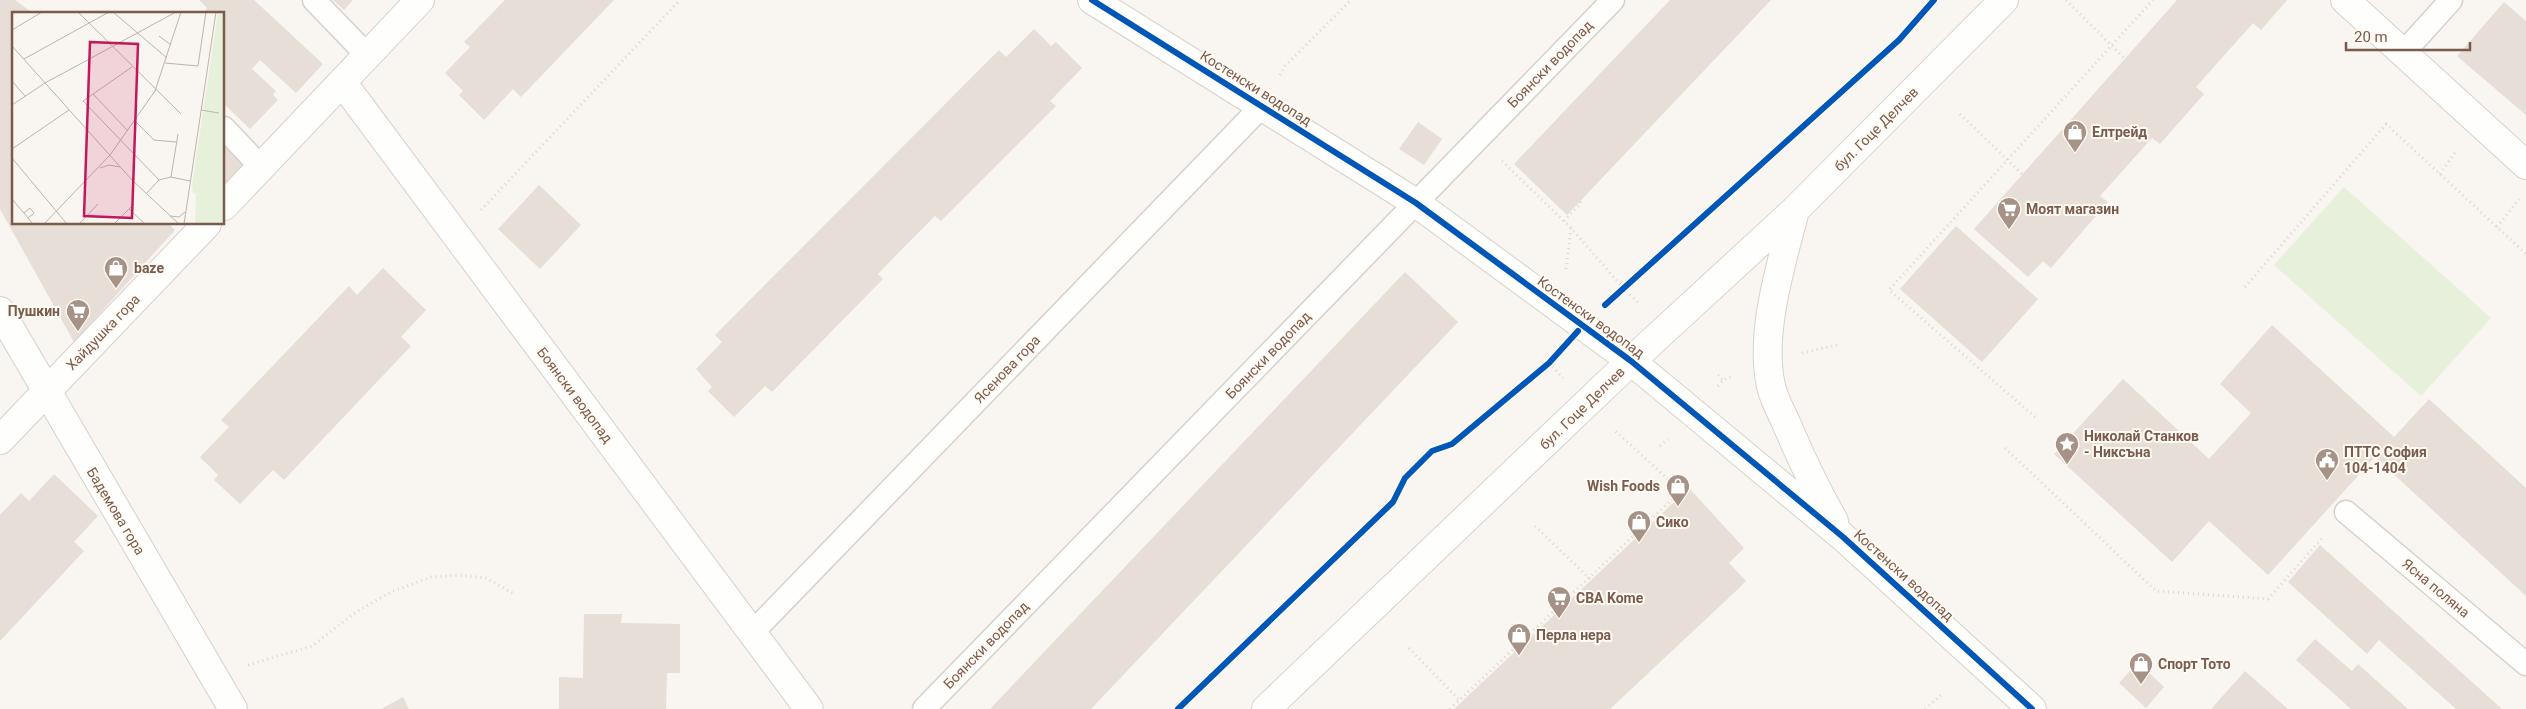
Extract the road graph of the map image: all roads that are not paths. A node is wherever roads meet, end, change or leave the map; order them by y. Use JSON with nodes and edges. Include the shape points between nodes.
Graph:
{"nodes":[{"id":1,"x":314,"y":0,"type":"edge"},
{"id":2,"x":420,"y":0,"type":"edge"},
{"id":3,"x":1613,"y":0,"type":"edge"},
{"id":4,"x":2004,"y":0,"type":"edge"},
{"id":5,"x":2345,"y":0,"type":"edge"},
{"id":6,"x":2450,"y":0,"type":"edge"},
{"id":7,"x":1111,"y":5,"type":"edge"},
{"id":8,"x":2404,"y":52,"type":"junction"},
{"id":9,"x":367,"y":56,"type":"junction"},
{"id":10,"x":342,"y":82,"type":"junction"},
{"id":11,"x":1262,"y":106,"type":"junction"},
{"id":12,"x":225,"y":129,"type":"edge"},
{"id":13,"x":2526,"y":166,"type":"edge"},
{"id":14,"x":260,"y":167,"type":"junction"},
{"id":15,"x":1416,"y":203,"type":"junction"},
{"id":16,"x":225,"y":205,"type":"edge"},
{"id":17,"x":1795,"y":210,"type":"junction"},
{"id":18,"x":206,"y":225,"type":"edge"},
{"id":19,"x":0,"y":312,"type":"edge"},
{"id":20,"x":1631,"y":361,"type":"junction"},
{"id":21,"x":46,"y":393,"type":"junction"},
{"id":22,"x":0,"y":440,"type":"edge"},
{"id":23,"x":2346,"y":512,"type":"road end"},
{"id":24,"x":1843,"y":537,"type":"junction"},
{"id":25,"x":752,"y":632,"type":"junction"},
{"id":26,"x":2526,"y":664,"type":"edge"},
{"id":27,"x":233,"y":709,"type":"edge"},
{"id":28,"x":809,"y":709,"type":"edge"},
{"id":29,"x":924,"y":709,"type":"edge"},
{"id":30,"x":1266,"y":709,"type":"edge"},
{"id":31,"x":2032,"y":709,"type":"edge"}],
"edges":[{"from":1,"to":9,"type":"lane"},
{"from":2,"to":9,"type":"street"},
{"from":3,"to":15,"type":"lane","name":"Боянски водопад"},
{"from":4,"to":17,"type":"street","name":"бул. Гоце Делчев"},
{"from":5,"to":8,"type":"street"},
{"from":6,"to":8,"type":"lane"},
{"from":7,"to":11,"type":"street","name":"Костенски водопад"},
{"from":8,"to":13,"type":"street"},
{"from":9,"to":10,"type":"street"},
{"from":10,"to":14,"type":"street"},
{"from":10,"to":25,"type":"street","name":"Боянски водопад"},
{"from":11,"to":15,"type":"street","name":"Костенски водопад"},
{"from":11,"to":25,"type":"lane","name":"Ясенова гора"},
{"from":12,"to":14,"type":"lane"},
{"from":14,"to":16,"type":"street"},
{"from":15,"to":20,"type":"street","name":"Костенски водопад"},
{"from":15,"to":29,"type":"lane","name":"Боянски водопад"},
{"from":17,"to":20,"type":"street","name":"бул. Гоце Делчев"},
{"from":17,"to":24,"type":"street","via":[[1770,324],[1768,363],[1771,387],[1812,484]]},
{"from":18,"to":21,"type":"street","name":"Хайдушка гора"},
{"from":19,"to":21,"type":"street","name":"Бадемова гора"},
{"from":20,"to":24,"type":"street","name":"Костенски водопад"},
{"from":20,"to":30,"type":"street","name":"бул. Гоце Делчев"},
{"from":21,"to":22,"type":"street","name":"Хайдушка гора"},
{"from":21,"to":27,"type":"street","name":"Бадемова гора"},
{"from":23,"to":26,"type":"lane","name":"Ясна поляна"},
{"from":24,"to":31,"type":"street","name":"Костенски водопад"},
{"from":25,"to":28,"type":"street","name":"Боянски водопад"}]}
